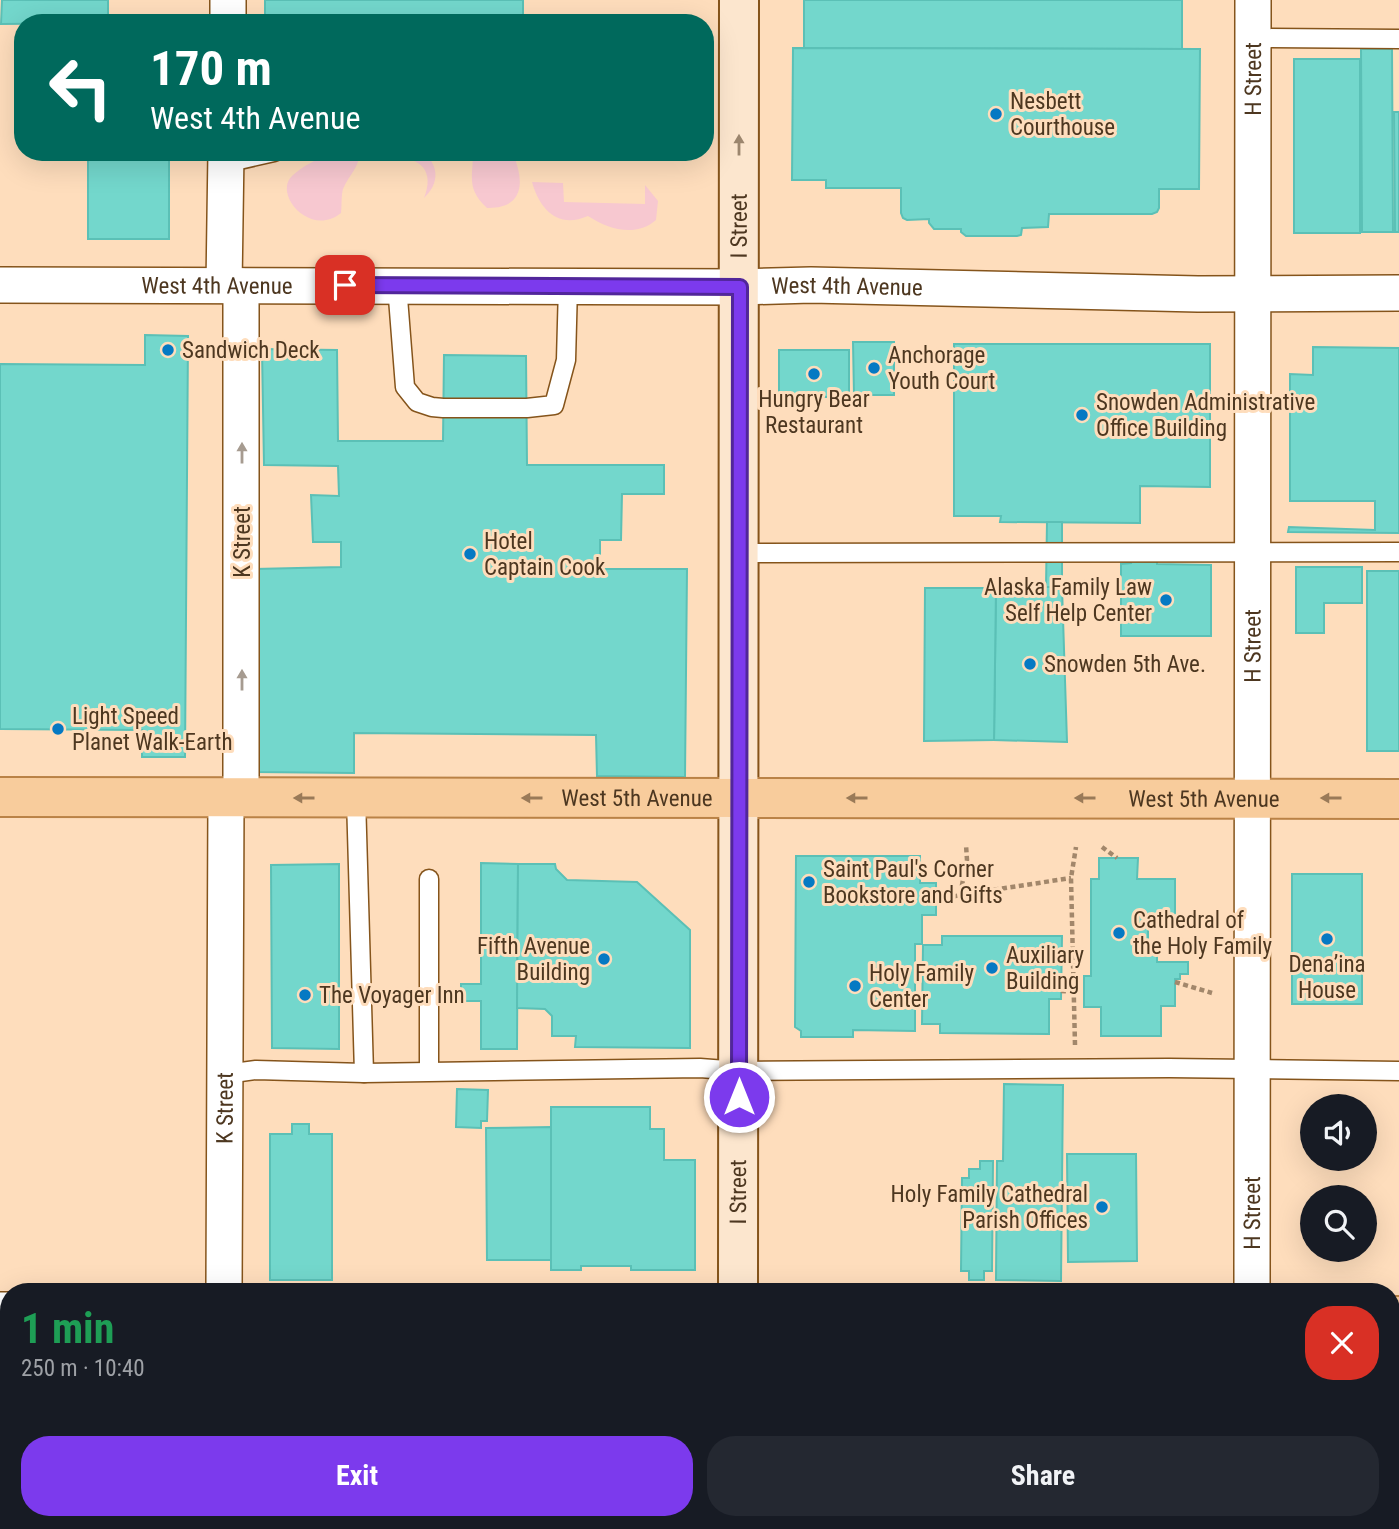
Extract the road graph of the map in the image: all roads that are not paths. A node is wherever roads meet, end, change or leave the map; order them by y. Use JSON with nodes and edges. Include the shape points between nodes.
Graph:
{"nodes":[{"id":1,"x":739,"y":0,"type":"edge"},
{"id":2,"x":1253,"y":0,"type":"edge"},
{"id":3,"x":1253,"y":38,"type":"junction"},
{"id":4,"x":1399,"y":39,"type":"edge"},
{"id":5,"x":226,"y":161,"type":"edge"},
{"id":6,"x":0,"y":285,"type":"edge"},
{"id":7,"x":397,"y":285,"type":"junction"},
{"id":8,"x":233,"y":286,"type":"junction"},
{"id":9,"x":568,"y":286,"type":"junction"},
{"id":10,"x":740,"y":287,"type":"junction"},
{"id":11,"x":1399,"y":293,"type":"edge"},
{"id":12,"x":1253,"y":294,"type":"junction"},
{"id":13,"x":1252,"y":551,"type":"junction"},
{"id":14,"x":1399,"y":552,"type":"edge"},
{"id":15,"x":738,"y":553,"type":"junction"},
{"id":16,"x":0,"y":797,"type":"edge"},
{"id":17,"x":234,"y":798,"type":"junction"},
{"id":18,"x":356,"y":798,"type":"junction"},
{"id":19,"x":738,"y":798,"type":"junction"},
{"id":20,"x":1251,"y":798,"type":"junction"},
{"id":21,"x":1399,"y":799,"type":"edge"},
{"id":22,"x":429,"y":879,"type":"dead end"},
{"id":23,"x":1251,"y":1068,"type":"junction"},
{"id":24,"x":429,"y":1071,"type":"junction"},
{"id":25,"x":739,"y":1071,"type":"junction"},
{"id":26,"x":1399,"y":1071,"type":"edge"},
{"id":27,"x":364,"y":1073,"type":"junction"},
{"id":28,"x":226,"y":1074,"type":"junction"},
{"id":29,"x":224,"y":1283,"type":"edge"},
{"id":30,"x":738,"y":1283,"type":"edge"},
{"id":31,"x":1252,"y":1283,"type":"edge"}],
"edges":[{"from":10,"to":1,"type":"street","name":"I Street","one_way":true},
{"from":2,"to":3,"type":"street","name":"H Street"},
{"from":3,"to":4,"type":"lane"},
{"from":3,"to":12,"type":"street","name":"H Street"},
{"from":5,"to":8,"type":"street","name":"K Street"},
{"from":6,"to":8,"type":"street","name":"West 4th Avenue"},
{"from":7,"to":8,"type":"street","name":"West 4th Avenue"},
{"from":7,"to":9,"type":"street","name":"West 4th Avenue"},
{"from":7,"to":9,"type":"lane","via":[[405,387],[417,402],[443,408],[554,405],[566,360]]},
{"from":17,"to":8,"type":"street","name":"K Street","one_way":true},
{"from":9,"to":10,"type":"street","name":"West 4th Avenue"},
{"from":10,"to":12,"type":"street","name":"West 4th Avenue"},
{"from":10,"to":15,"type":"street","name":"I Street"},
{"from":11,"to":12,"type":"street","name":"West 4th Avenue"},
{"from":12,"to":13,"type":"street","name":"H Street"},
{"from":13,"to":14,"type":"lane"},
{"from":13,"to":15,"type":"lane"},
{"from":13,"to":20,"type":"street","name":"H Street"},
{"from":15,"to":19,"type":"street","name":"I Street"},
{"from":16,"to":17,"type":"main road","name":"West 5th Avenue"},
{"from":18,"to":17,"type":"main road","name":"West 5th Avenue","one_way":true},
{"from":17,"to":28,"type":"street","name":"K Street"},
{"from":19,"to":18,"type":"main road","name":"West 5th Avenue","one_way":true},
{"from":18,"to":27,"type":"lane"},
{"from":20,"to":19,"type":"main road","name":"West 5th Avenue","one_way":true},
{"from":19,"to":25,"type":"street","name":"I Street"},
{"from":21,"to":20,"type":"main road","name":"West 5th Avenue","one_way":true},
{"from":20,"to":23,"type":"street","name":"H Street"},
{"from":22,"to":24,"type":"lane"},
{"from":23,"to":25,"type":"lane"},
{"from":23,"to":26,"type":"lane"},
{"from":23,"to":31,"type":"street","name":"H Street"},
{"from":24,"to":25,"type":"lane"},
{"from":24,"to":27,"type":"lane"},
{"from":25,"to":30,"type":"street","name":"I Street"},
{"from":27,"to":28,"type":"lane","via":[[256,1070]]},
{"from":28,"to":29,"type":"street","name":"K Street"}]}
